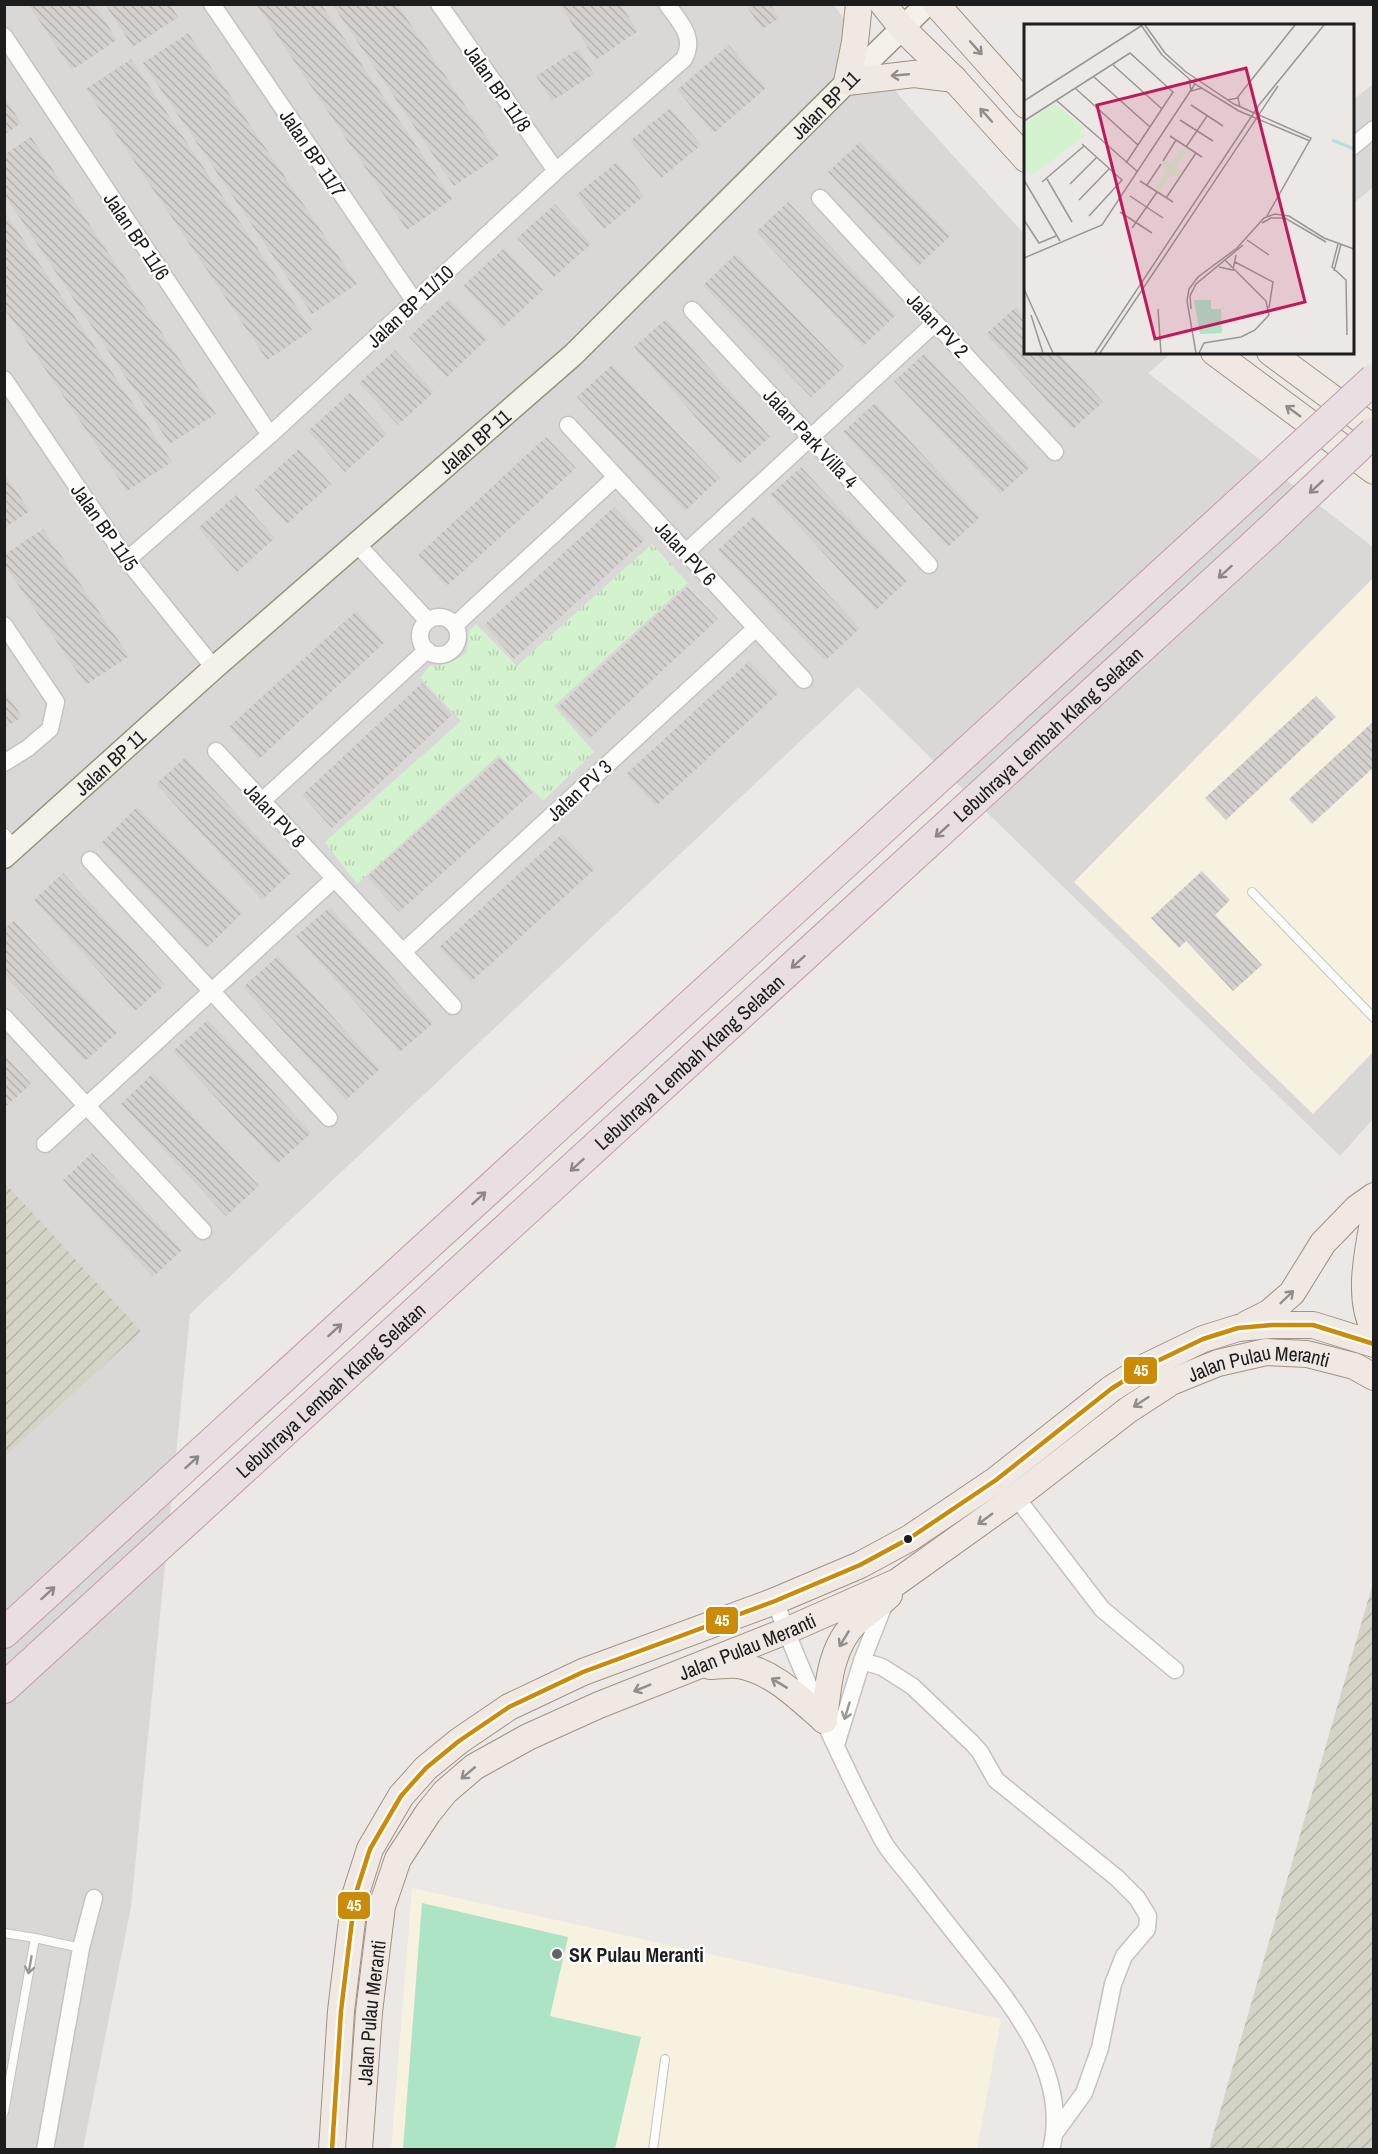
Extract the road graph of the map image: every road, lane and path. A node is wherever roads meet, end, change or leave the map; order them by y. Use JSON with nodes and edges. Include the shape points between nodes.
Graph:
{"nodes":[{"id":1,"x":212,"y":4,"type":"edge"},
{"id":2,"x":439,"y":4,"type":"edge"},
{"id":3,"x":667,"y":4,"type":"edge"},
{"id":4,"x":859,"y":4,"type":"edge"},
{"id":5,"x":883,"y":4,"type":"edge"},
{"id":6,"x":927,"y":4,"type":"edge"},
{"id":7,"x":936,"y":4,"type":"edge"},
{"id":8,"x":903,"y":29,"type":"junction"},
{"id":9,"x":4,"y":36,"type":"edge"},
{"id":10,"x":954,"y":79,"type":"junction"},
{"id":11,"x":847,"y":82,"type":"junction"},
{"id":12,"x":1024,"y":103,"type":"edge"},
{"id":13,"x":1374,"y":129,"type":"edge"},
{"id":14,"x":1354,"y":146,"type":"edge"},
{"id":15,"x":1024,"y":157,"type":"edge"},
{"id":16,"x":556,"y":171,"type":"junction"},
{"id":17,"x":820,"y":198,"type":"dead end"},
{"id":18,"x":415,"y":302,"type":"junction"},
{"id":19,"x":692,"y":310,"type":"dead end"},
{"id":20,"x":936,"y":323,"type":"junction"},
{"id":21,"x":1217,"y":354,"type":"edge"},
{"id":22,"x":1273,"y":354,"type":"edge"},
{"id":23,"x":4,"y":379,"type":"edge"},
{"id":24,"x":1374,"y":379,"type":"edge"},
{"id":25,"x":568,"y":425,"type":"dead end"},
{"id":26,"x":1374,"y":431,"type":"edge"},
{"id":27,"x":270,"y":435,"type":"junction"},
{"id":28,"x":811,"y":437,"type":"junction"},
{"id":29,"x":1055,"y":452,"type":"dead end"},
{"id":30,"x":1374,"y":471,"type":"edge"},
{"id":31,"x":616,"y":477,"type":"junction"},
{"id":32,"x":356,"y":543,"type":"junction"},
{"id":33,"x":686,"y":552,"type":"junction"},
{"id":34,"x":126,"y":560,"type":"junction"},
{"id":35,"x":929,"y":565,"type":"dead end"},
{"id":36,"x":428,"y":621,"type":"junction"},
{"id":37,"x":455,"y":625,"type":"junction"},
{"id":38,"x":4,"y":626,"type":"edge"},
{"id":39,"x":756,"y":628,"type":"junction"},
{"id":40,"x":427,"y":650,"type":"junction"},
{"id":41,"x":214,"y":668,"type":"junction"},
{"id":42,"x":804,"y":680,"type":"dead end"},
{"id":43,"x":216,"y":751,"type":"dead end"},
{"id":44,"x":4,"y":763,"type":"edge"},
{"id":45,"x":262,"y":801,"type":"junction"},
{"id":46,"x":9,"y":845,"type":"edge"},
{"id":47,"x":90,"y":860,"type":"dead end"},
{"id":48,"x":334,"y":879,"type":"junction"},
{"id":49,"x":1252,"y":892,"type":"dead end"},
{"id":50,"x":403,"y":952,"type":"junction"},
{"id":51,"x":211,"y":992,"type":"junction"},
{"id":52,"x":453,"y":1006,"type":"dead end"},
{"id":53,"x":4,"y":1017,"type":"edge"},
{"id":54,"x":1374,"y":1018,"type":"edge"},
{"id":55,"x":86,"y":1106,"type":"junction"},
{"id":56,"x":329,"y":1118,"type":"dead end"},
{"id":57,"x":45,"y":1144,"type":"dead end"},
{"id":58,"x":1374,"y":1196,"type":"edge"},
{"id":59,"x":1374,"y":1217,"type":"edge"},
{"id":60,"x":203,"y":1231,"type":"dead end"},
{"id":61,"x":1238,"y":1328,"type":"junction"},
{"id":62,"x":1374,"y":1329,"type":"edge"},
{"id":63,"x":1374,"y":1344,"type":"edge"},
{"id":64,"x":1374,"y":1377,"type":"edge"},
{"id":65,"x":1016,"y":1497,"type":"junction"},
{"id":66,"x":892,"y":1589,"type":"junction"},
{"id":67,"x":775,"y":1601,"type":"junction"},
{"id":68,"x":786,"y":1631,"type":"junction"},
{"id":69,"x":4,"y":1633,"type":"edge"},
{"id":70,"x":862,"y":1662,"type":"junction"},
{"id":71,"x":695,"y":1667,"type":"junction"},
{"id":72,"x":1175,"y":1670,"type":"dead end"},
{"id":73,"x":4,"y":1688,"type":"edge"},
{"id":74,"x":824,"y":1720,"type":"junction"},
{"id":75,"x":836,"y":1745,"type":"junction"},
{"id":76,"x":94,"y":1898,"type":"dead end"},
{"id":77,"x":4,"y":1933,"type":"edge"},
{"id":78,"x":35,"y":1938,"type":"junction"},
{"id":79,"x":81,"y":1948,"type":"junction"},
{"id":80,"x":665,"y":2059,"type":"dead end"},
{"id":81,"x":4,"y":2112,"type":"edge"},
{"id":82,"x":1053,"y":2141,"type":"edge"},
{"id":83,"x":45,"y":2150,"type":"edge"},
{"id":84,"x":332,"y":2150,"type":"edge"},
{"id":85,"x":359,"y":2150,"type":"edge"},
{"id":86,"x":653,"y":2150,"type":"edge"}],
"edges":[{"from":1,"to":18,"type":"street","name":"Jalan BP 11/7"},
{"from":2,"to":16,"type":"street","name":"Jalan BP 11/8"},
{"from":3,"to":16,"type":"street","name":"Jalan BP 11/10","via":[[688,36],[690,49],[684,59]]},
{"from":4,"to":11,"type":"main road"},
{"from":5,"to":8,"type":"main road"},
{"from":6,"to":8,"type":"street","name":"Jalan BP 11"},
{"from":7,"to":12,"type":"main road","one_way":true},
{"from":8,"to":10,"type":"main road"},
{"from":8,"to":11,"type":"street","name":"Jalan BP 11"},
{"from":9,"to":27,"type":"street","name":"Jalan BP 11/6"},
{"from":10,"to":11,"type":"main road","one_way":true,"via":[[914,74]]},
{"from":15,"to":10,"type":"main road","one_way":true},
{"from":11,"to":32,"type":"street","name":"Jalan BP 11","via":[[573,355]]},
{"from":13,"to":14,"type":"street"},
{"from":16,"to":18,"type":"street","name":"Jalan BP 11/10"},
{"from":17,"to":20,"type":"street","name":"Jalan PV 2"},
{"from":18,"to":27,"type":"street","name":"Jalan BP 11/10"},
{"from":19,"to":28,"type":"street","name":"Jalan Park Villa 4"},
{"from":20,"to":28,"type":"street"},
{"from":20,"to":29,"type":"street","name":"Jalan PV 2"},
{"from":30,"to":21,"type":"main road","one_way":true},
{"from":22,"to":26,"type":"main road"},
{"from":23,"to":34,"type":"street","name":"Jalan BP 11/5"},
{"from":69,"to":24,"type":"highway","name":"Lebuhraya Lembah Klang Selatan","one_way":true,"bridge":true},
{"from":25,"to":31,"type":"street","name":"Jalan PV 6"},
{"from":26,"to":73,"type":"highway","name":"Lebuhraya Lembah Klang Selatan","one_way":true,"bridge":true},
{"from":27,"to":34,"type":"street","name":"Jalan BP 11/10"},
{"from":28,"to":33,"type":"street"},
{"from":28,"to":35,"type":"street","name":"Jalan Park Villa 4"},
{"from":31,"to":33,"type":"street","name":"Jalan PV 6"},
{"from":31,"to":37,"type":"street"},
{"from":32,"to":36,"type":"street"},
{"from":32,"to":41,"type":"street","name":"Jalan BP 11"},
{"from":33,"to":39,"type":"street","name":"Jalan PV 6"},
{"from":34,"to":41,"type":"street","name":"Jalan BP 11/5"},
{"from":36,"to":37,"type":"street","via":[[440,617]]},
{"from":36,"to":40,"type":"street","via":[[420,635]]},
{"from":37,"to":40,"type":"street","via":[[458,637],[454,648],[438,655]]},
{"from":38,"to":44,"type":"street","via":[[56,702],[50,729]]},
{"from":39,"to":42,"type":"street","name":"Jalan PV 6"},
{"from":39,"to":50,"type":"street","name":"Jalan PV 3"},
{"from":40,"to":45,"type":"street"},
{"from":41,"to":46,"type":"street","name":"Jalan BP 11"},
{"from":43,"to":45,"type":"street","name":"Jalan PV 8"},
{"from":45,"to":48,"type":"street","name":"Jalan PV 8"},
{"from":47,"to":51,"type":"street"},
{"from":48,"to":50,"type":"street","name":"Jalan PV 8"},
{"from":48,"to":51,"type":"street"},
{"from":49,"to":54,"type":"lane"},
{"from":50,"to":52,"type":"street","name":"Jalan PV 8"},
{"from":51,"to":55,"type":"street"},
{"from":51,"to":56,"type":"street"},
{"from":53,"to":55,"type":"street"},
{"from":55,"to":57,"type":"street"},
{"from":55,"to":60,"type":"street"},
{"from":61,"to":58,"type":"main road","one_way":true,"via":[[1269,1313],[1292,1293],[1323,1243]]},
{"from":59,"to":62,"type":"main road","via":[[1365,1273],[1368,1318]]},
{"from":61,"to":63,"type":"main road","name":"Jalan Pulau Meranti","via":[[1312,1325]]},
{"from":61,"to":67,"type":"main road","name":"Jalan Pulau Meranti","via":[[1203,1339],[1111,1389],[996,1480],[910,1539]]},
{"from":64,"to":65,"type":"main road","name":"Jalan Pulau Meranti","one_way":true,"via":[[1354,1366],[1307,1354],[1266,1352],[1218,1363],[1171,1382],[1128,1410]]},
{"from":65,"to":66,"type":"main road","name":"Jalan Pulau Meranti","one_way":true},
{"from":65,"to":72,"type":"street","via":[[1102,1609]]},
{"from":66,"to":68,"type":"main road","name":"Jalan Pulau Meranti"},
{"from":66,"to":70,"type":"street"},
{"from":66,"to":74,"type":"main road","one_way":true,"via":[[854,1624],[840,1643],[829,1677]]},
{"from":67,"to":68,"type":"street"},
{"from":67,"to":84,"type":"main road","name":"Jalan Pulau Meranti","via":[[583,1672],[509,1707],[459,1740],[401,1796],[370,1849],[355,1896],[341,2011]]},
{"from":68,"to":71,"type":"main road","name":"Jalan Pulau Meranti"},
{"from":68,"to":74,"type":"street"},
{"from":70,"to":75,"type":"street","one_way":true},
{"from":70,"to":82,"type":"street","via":[[882,1666],[912,1686],[972,1743],[996,1780],[1117,1878],[1148,1916],[1147,1929],[1124,1956],[1113,1984],[1100,2048],[1084,2093]]},
{"from":74,"to":71,"type":"main road","one_way":true,"via":[[786,1686],[762,1673],[738,1665]]},
{"from":71,"to":85,"type":"main road","name":"Jalan Pulau Meranti","one_way":true,"via":[[528,1737],[474,1767],[428,1813],[398,1859],[382,1906]]},
{"from":74,"to":75,"type":"street"},
{"from":75,"to":82,"type":"street","via":[[885,1843],[1025,2026],[1045,2067],[1056,2115]]},
{"from":76,"to":79,"type":"street"},
{"from":77,"to":78,"type":"lane"},
{"from":78,"to":79,"type":"lane"},
{"from":78,"to":81,"type":"lane","one_way":true},
{"from":79,"to":83,"type":"street"},
{"from":80,"to":86,"type":"lane"}]}
